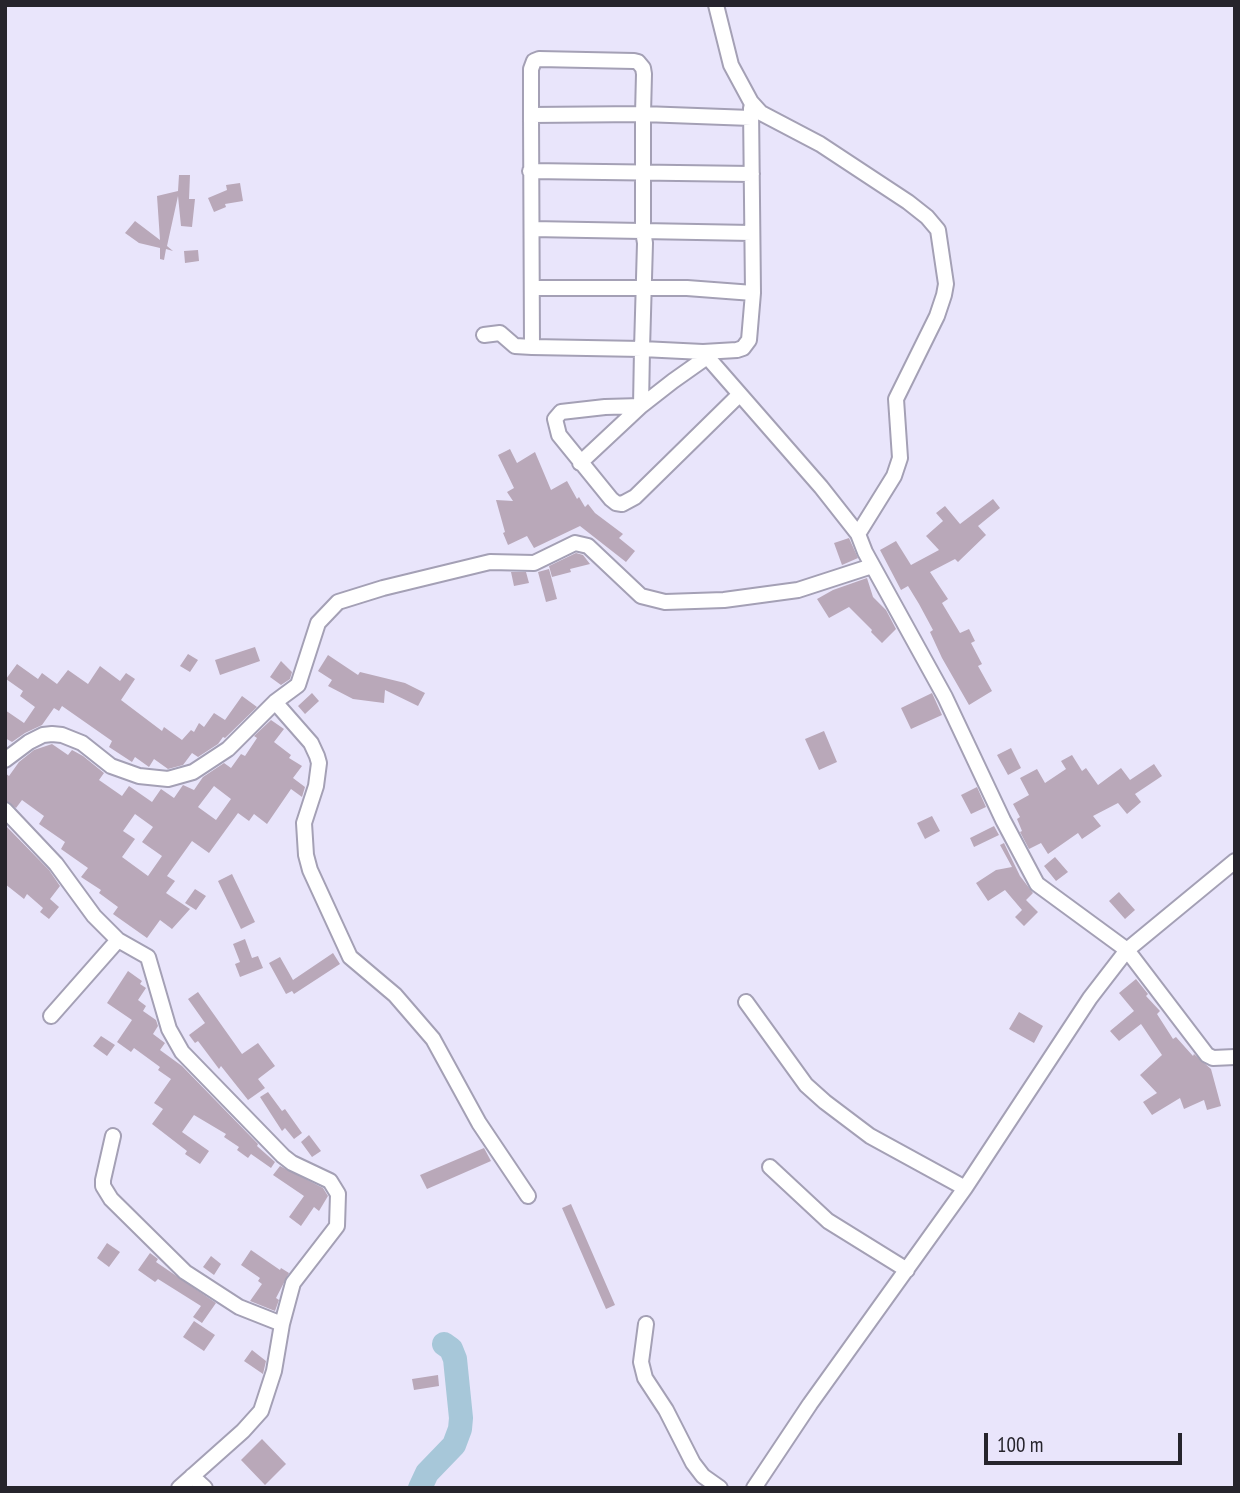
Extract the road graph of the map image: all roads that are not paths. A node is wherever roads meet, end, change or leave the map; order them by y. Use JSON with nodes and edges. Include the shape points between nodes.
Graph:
{"nodes":[{"id":1,"x":716,"y":5,"type":"edge"},
{"id":2,"x":751,"y":102,"type":"junction"},
{"id":3,"x":643,"y":114,"type":"junction"},
{"id":4,"x":531,"y":115,"type":"junction"},
{"id":5,"x":751,"y":118,"type":"junction"},
{"id":6,"x":530,"y":171,"type":"junction"},
{"id":7,"x":643,"y":172,"type":"junction"},
{"id":8,"x":752,"y":174,"type":"junction"},
{"id":9,"x":532,"y":229,"type":"junction"},
{"id":10,"x":643,"y":231,"type":"junction"},
{"id":11,"x":752,"y":233,"type":"junction"},
{"id":12,"x":532,"y":288,"type":"junction"},
{"id":13,"x":643,"y":288,"type":"junction"},
{"id":14,"x":752,"y":293,"type":"junction"},
{"id":15,"x":484,"y":335,"type":"dead end"},
{"id":16,"x":532,"y":347,"type":"junction"},
{"id":17,"x":642,"y":349,"type":"junction"},
{"id":18,"x":706,"y":355,"type":"junction"},
{"id":19,"x":739,"y":395,"type":"junction"},
{"id":20,"x":641,"y":406,"type":"junction"},
{"id":21,"x":580,"y":463,"type":"junction"},
{"id":22,"x":859,"y":534,"type":"junction"},
{"id":23,"x":872,"y":566,"type":"junction"},
{"id":24,"x":275,"y":702,"type":"junction"},
{"id":25,"x":5,"y":760,"type":"edge"},
{"id":26,"x":5,"y":810,"type":"edge"},
{"id":27,"x":1235,"y":861,"type":"edge"},
{"id":28,"x":118,"y":940,"type":"junction"},
{"id":29,"x":1127,"y":950,"type":"junction"},
{"id":30,"x":746,"y":1002,"type":"dead end"},
{"id":31,"x":51,"y":1016,"type":"dead end"},
{"id":32,"x":1235,"y":1057,"type":"edge"},
{"id":33,"x":113,"y":1136,"type":"dead end"},
{"id":34,"x":770,"y":1167,"type":"dead end"},
{"id":35,"x":965,"y":1188,"type":"junction"},
{"id":36,"x":528,"y":1196,"type":"dead end"},
{"id":37,"x":906,"y":1270,"type":"junction"},
{"id":38,"x":282,"y":1324,"type":"junction"},
{"id":39,"x":646,"y":1324,"type":"dead end"},
{"id":40,"x":192,"y":1476,"type":"junction"},
{"id":41,"x":179,"y":1488,"type":"edge"},
{"id":42,"x":205,"y":1488,"type":"edge"},
{"id":43,"x":720,"y":1488,"type":"edge"},
{"id":44,"x":754,"y":1488,"type":"edge"}],
"edges":[{"from":1,"to":2,"type":"street","via":[[731,65]]},
{"from":2,"to":5,"type":"street"},
{"from":2,"to":22,"type":"street","via":[[761,113],[820,144],[908,202],[938,230],[944,295],[896,399],[898,467]]},
{"from":3,"to":4,"type":"street"},
{"from":3,"to":4,"type":"street","via":[[644,74],[638,62],[539,59],[531,69]]},
{"from":3,"to":5,"type":"street"},
{"from":3,"to":7,"type":"street"},
{"from":4,"to":6,"type":"street"},
{"from":5,"to":8,"type":"street"},
{"from":6,"to":7,"type":"street"},
{"from":6,"to":9,"type":"street"},
{"from":7,"to":8,"type":"street"},
{"from":7,"to":10,"type":"street"},
{"from":8,"to":11,"type":"street"},
{"from":9,"to":10,"type":"street"},
{"from":9,"to":12,"type":"street"},
{"from":10,"to":11,"type":"street"},
{"from":10,"to":13,"type":"street"},
{"from":11,"to":14,"type":"street"},
{"from":12,"to":13,"type":"street"},
{"from":12,"to":16,"type":"street"},
{"from":13,"to":14,"type":"street"},
{"from":13,"to":17,"type":"street"},
{"from":14,"to":18,"type":"street","via":[[751,334],[746,345]]},
{"from":15,"to":16,"type":"street","via":[[500,333],[515,346]]},
{"from":16,"to":17,"type":"street"},
{"from":17,"to":18,"type":"street"},
{"from":17,"to":20,"type":"street"},
{"from":18,"to":19,"type":"street"},
{"from":18,"to":20,"type":"street"},
{"from":19,"to":21,"type":"street","via":[[622,504],[611,499]]},
{"from":19,"to":22,"type":"street"},
{"from":20,"to":21,"type":"street"},
{"from":20,"to":21,"type":"street","via":[[557,415],[559,435]]},
{"from":22,"to":23,"type":"street"},
{"from":23,"to":24,"type":"street","via":[[798,590],[665,602],[641,596],[588,546],[575,543],[534,563],[490,562],[338,602],[318,623],[298,685]]},
{"from":23,"to":29,"type":"street","via":[[945,697],[1037,884]]},
{"from":24,"to":25,"type":"street","via":[[228,749],[204,766],[168,779],[124,772],[62,735],[43,735]]},
{"from":24,"to":36,"type":"street","via":[[311,743],[319,763],[304,823],[306,855],[350,957],[395,995],[433,1039]]},
{"from":26,"to":28,"type":"street"},
{"from":27,"to":29,"type":"street"},
{"from":28,"to":31,"type":"street"},
{"from":28,"to":38,"type":"street","via":[[148,957],[169,1029],[181,1052],[283,1156],[335,1186],[337,1226],[296,1277]]},
{"from":29,"to":32,"type":"street","via":[[1200,1049],[1213,1058]]},
{"from":29,"to":35,"type":"street","via":[[1090,998]]},
{"from":30,"to":35,"type":"street","via":[[806,1085],[825,1102],[870,1136]]},
{"from":33,"to":38,"type":"street","via":[[103,1180],[105,1193],[185,1272],[239,1307]]},
{"from":34,"to":37,"type":"street","via":[[828,1220]]},
{"from":35,"to":37,"type":"street"},
{"from":37,"to":44,"type":"street"},
{"from":38,"to":40,"type":"street","via":[[261,1411]]},
{"from":39,"to":43,"type":"street","via":[[641,1362],[645,1378],[693,1463]]},
{"from":40,"to":41,"type":"street"},
{"from":40,"to":42,"type":"street"}]}
